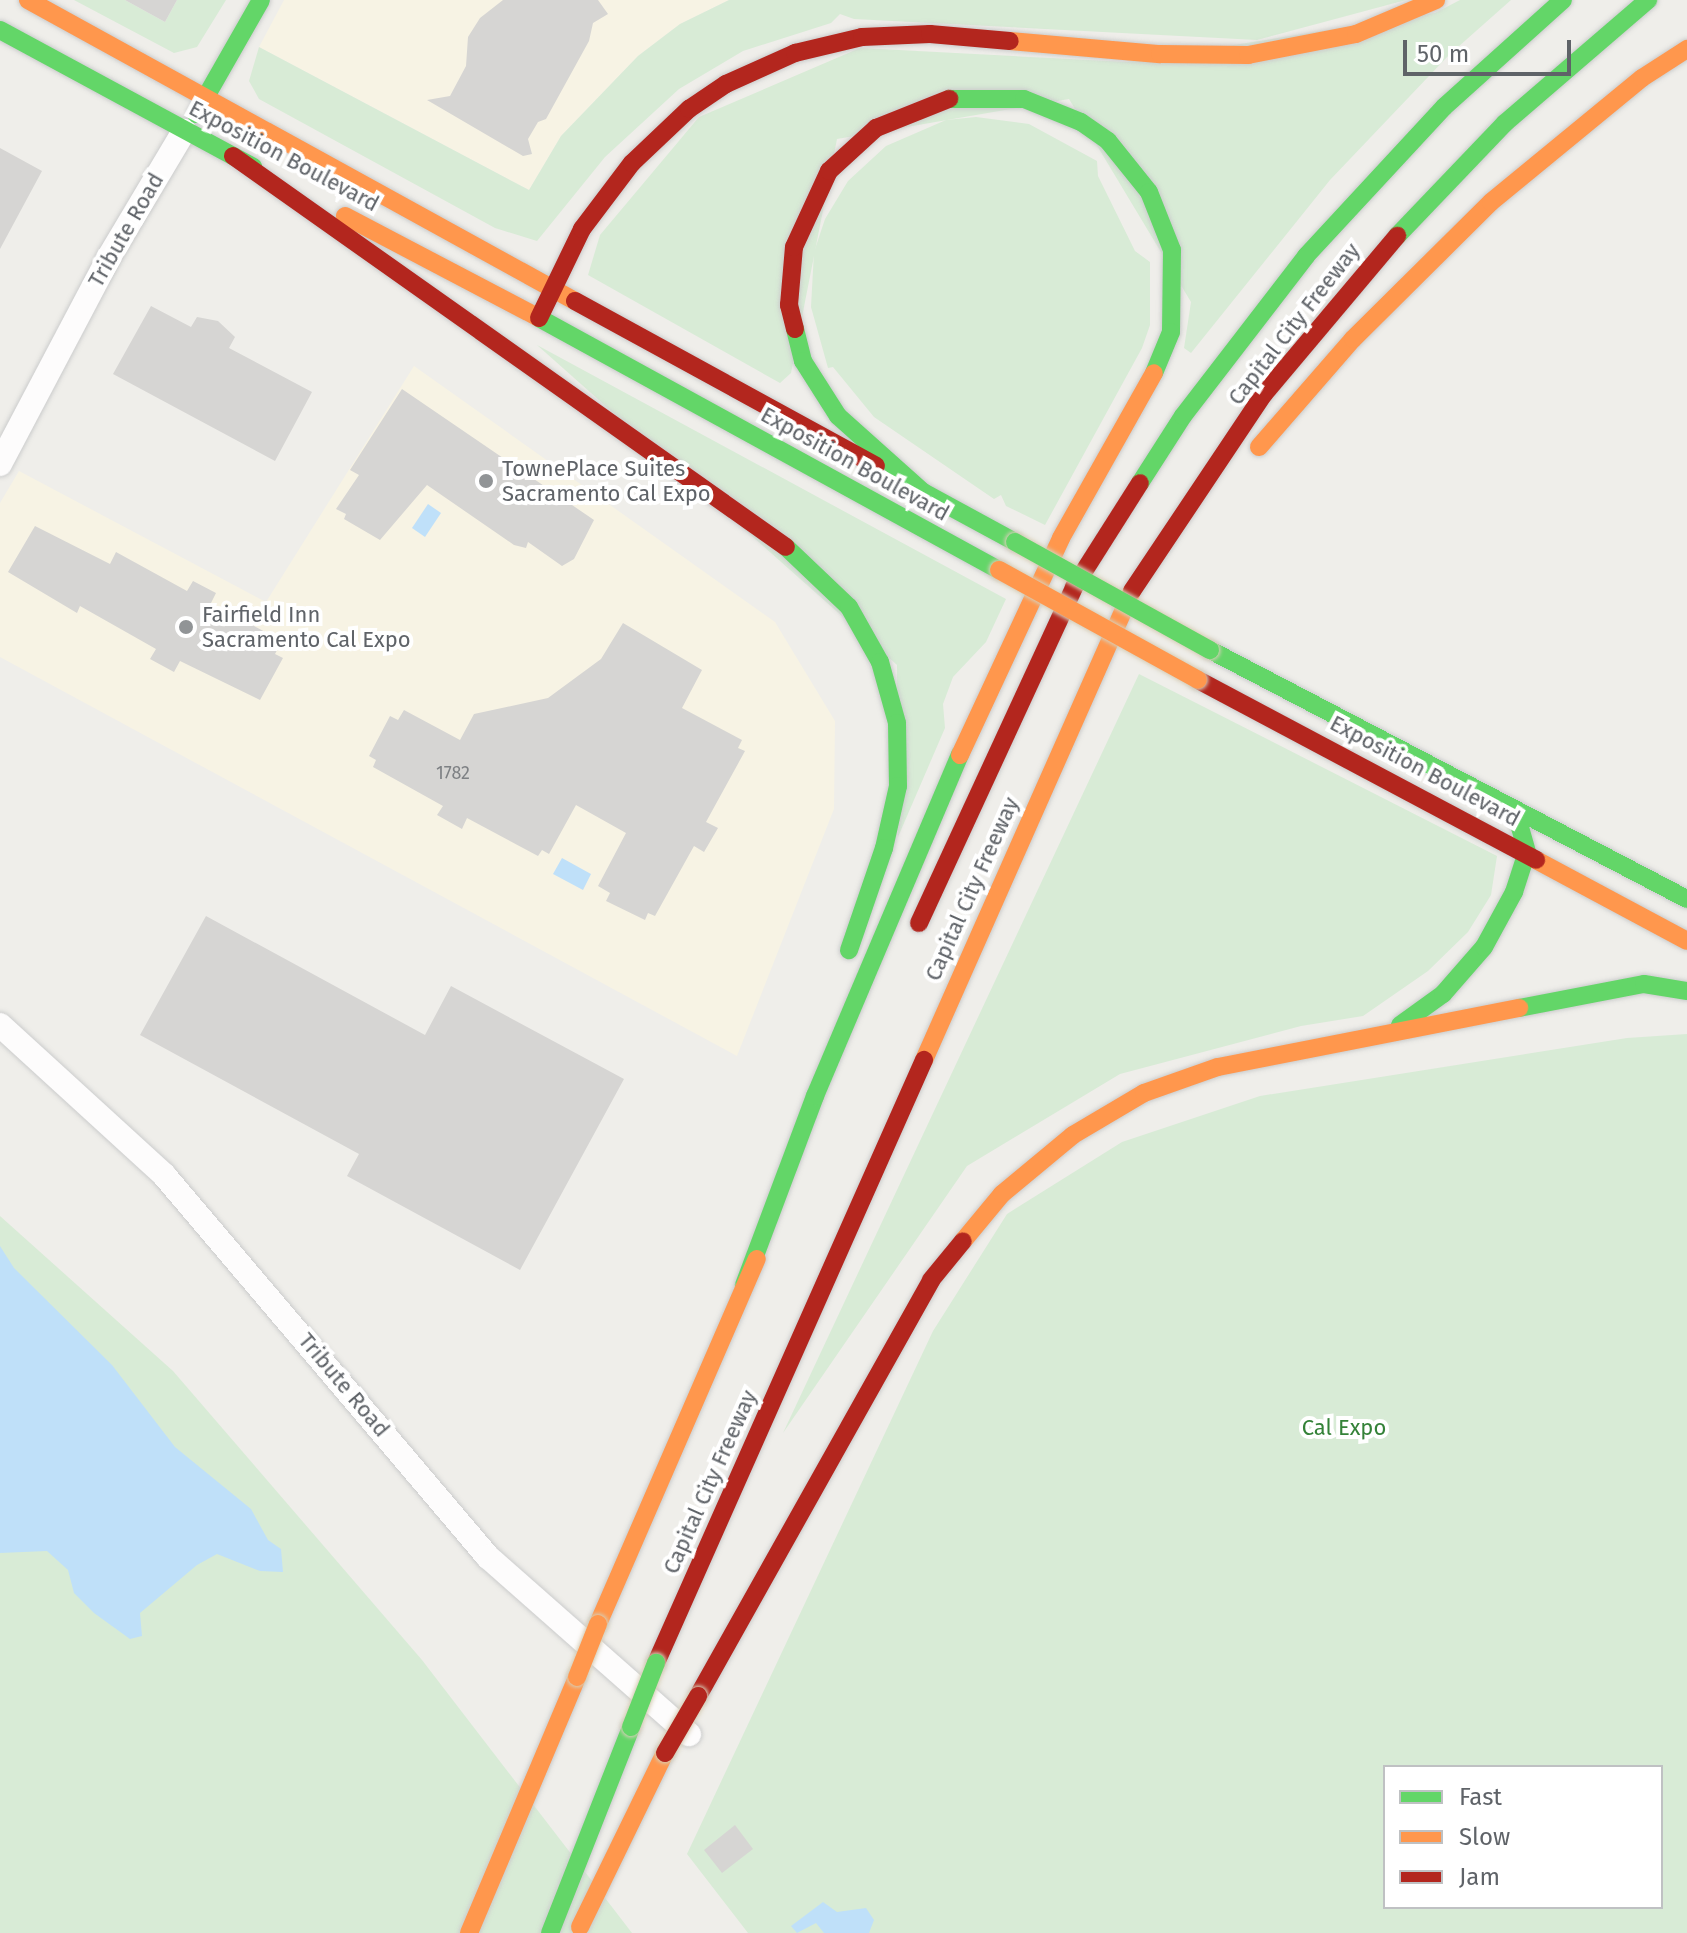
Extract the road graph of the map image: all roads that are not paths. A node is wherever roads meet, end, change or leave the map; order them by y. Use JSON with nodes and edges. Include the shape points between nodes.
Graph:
{"nodes":[{"id":1,"x":28,"y":0,"type":"edge"},
{"id":2,"x":261,"y":0,"type":"edge"},
{"id":3,"x":1436,"y":0,"type":"edge"},
{"id":4,"x":1563,"y":0,"type":"edge"},
{"id":5,"x":1648,"y":0,"type":"edge"},
{"id":6,"x":0,"y":30,"type":"edge"},
{"id":7,"x":1687,"y":49,"type":"edge"},
{"id":8,"x":207,"y":98,"type":"junction"},
{"id":9,"x":184,"y":131,"type":"junction"},
{"id":10,"x":233,"y":156,"type":"junction"},
{"id":11,"x":553,"y":288,"type":"junction"},
{"id":12,"x":539,"y":318,"type":"junction"},
{"id":13,"x":0,"y":464,"type":"edge"},
{"id":14,"x":923,"y":492,"type":"junction"},
{"id":15,"x":1133,"y":590,"type":"junction"},
{"id":16,"x":1515,"y":810,"type":"junction"},
{"id":17,"x":1527,"y":852,"type":"junction"},
{"id":18,"x":1687,"y":899,"type":"edge"},
{"id":19,"x":911,"y":941,"type":"dead end"},
{"id":20,"x":1687,"y":941,"type":"edge"},
{"id":21,"x":843,"y":967,"type":"dead end"},
{"id":22,"x":1687,"y":991,"type":"edge"},
{"id":23,"x":0,"y":1025,"type":"edge"},
{"id":24,"x":823,"y":1027,"type":"dead end"},
{"id":25,"x":1392,"y":1031,"type":"junction"},
{"id":26,"x":848,"y":1070,"type":"dead end"},
{"id":27,"x":744,"y":1285,"type":"junction"},
{"id":28,"x":705,"y":1371,"type":"junction"},
{"id":29,"x":694,"y":1738,"type":"dead end"},
{"id":30,"x":469,"y":1933,"type":"edge"},
{"id":31,"x":550,"y":1933,"type":"edge"},
{"id":32,"x":577,"y":1933,"type":"edge"}],
"edges":[{"from":1,"to":8,"type":"main road","name":"Exposition Boulevard"},
{"from":2,"to":8,"type":"main road","name":"Tribute Road"},
{"from":3,"to":11,"type":"main road","via":[[1356,34],[1248,55],[1160,54],[930,34],[862,37],[795,53],[726,84],[660,134],[582,229]]},
{"from":4,"to":19,"type":"main road","name":"Capital City Freeway","via":[[1444,107],[1306,256],[1183,416],[1074,587]]},
{"from":5,"to":15,"type":"main road","name":"Capital City Freeway","via":[[1505,123],[1379,254],[1264,394]]},
{"from":6,"to":9,"type":"main road","name":"Exposition Boulevard"},
{"from":7,"to":15,"type":"main road","via":[[1642,78],[1491,202],[1353,339]]},
{"from":8,"to":9,"type":"main road","name":"Tribute Road"},
{"from":8,"to":11,"type":"main road","name":"Exposition Boulevard"},
{"from":9,"to":10,"type":"main road","name":"Exposition Boulevard"},
{"from":9,"to":13,"type":"street","name":"Tribute Road","via":[[109,257]]},
{"from":10,"to":12,"type":"main road","name":"Exposition Boulevard"},
{"from":10,"to":21,"type":"main road","via":[[805,561],[849,607],[880,662],[891,695],[898,786],[884,848]]},
{"from":11,"to":12,"type":"main road"},
{"from":11,"to":14,"type":"main road","name":"Exposition Boulevard"},
{"from":12,"to":17,"type":"main road","name":"Exposition Boulevard","bridge":true,"via":[[1198,680]]},
{"from":14,"to":16,"type":"main road","name":"Exposition Boulevard","bridge":true},
{"from":14,"to":27,"type":"main road","via":[[838,416],[803,361],[789,305],[794,247],[829,171],[876,128],[933,102],[965,96],[1024,99],[1081,122],[1108,141],[1149,192],[1172,250],[1171,332],[1153,376],[1061,538],[989,688],[815,1096]]},
{"from":15,"to":31,"type":"main road","name":"Capital City Freeway","bridge":true,"via":[[656,1663]]},
{"from":16,"to":17,"type":"main road"},
{"from":16,"to":18,"type":"main road","name":"Exposition Boulevard"},
{"from":17,"to":20,"type":"main road","name":"Exposition Boulevard"},
{"from":17,"to":25,"type":"main road","via":[[1514,892],[1484,947],[1443,994]]},
{"from":22,"to":25,"type":"main road","via":[[1644,984]]},
{"from":23,"to":29,"type":"street","name":"Tribute Road","via":[[164,1175],[488,1557]]},
{"from":24,"to":28,"type":"main road"},
{"from":25,"to":32,"type":"main road","bridge":true,"via":[[1218,1067],[1144,1093],[1073,1135],[1002,1194],[952,1250],[913,1309],[665,1753]]},
{"from":26,"to":27,"type":"main road","name":"Capital City Freeway"},
{"from":27,"to":28,"type":"main road","name":"Capital City Freeway"},
{"from":28,"to":30,"type":"main road","name":"Capital City Freeway","bridge":true}]}
